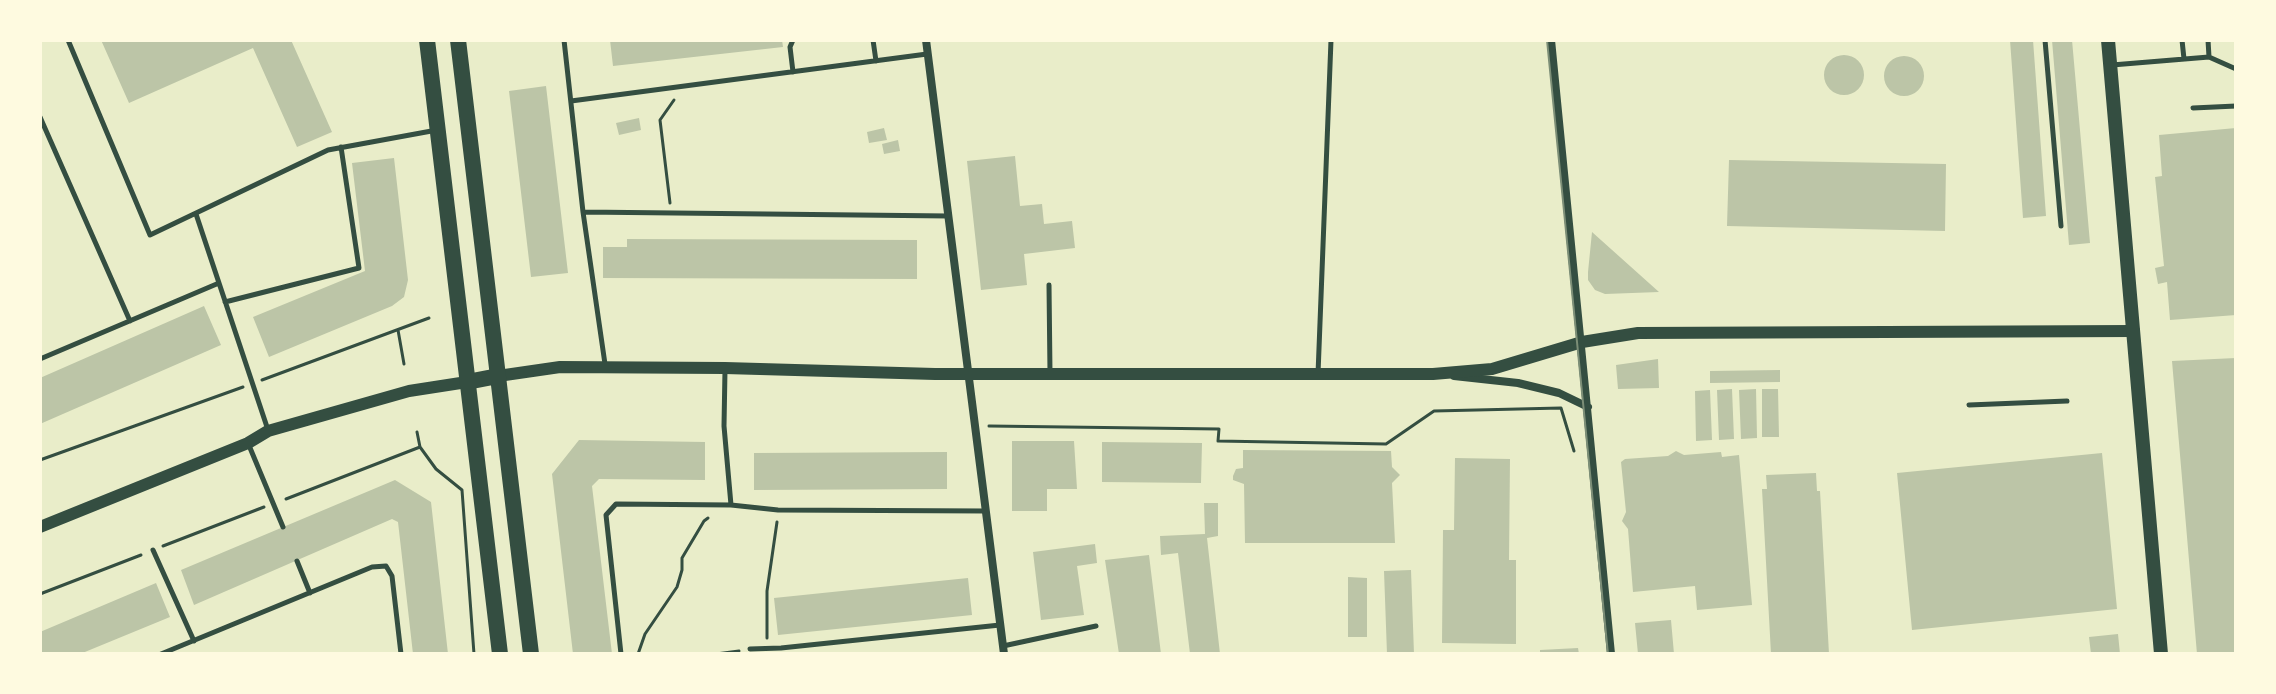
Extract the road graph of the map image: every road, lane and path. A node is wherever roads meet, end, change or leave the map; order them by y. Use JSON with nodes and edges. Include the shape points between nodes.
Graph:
{"nodes":[{"id":1,"x":68,"y":40,"type":"edge"},
{"id":2,"x":427,"y":40,"type":"edge"},
{"id":3,"x":458,"y":40,"type":"edge"},
{"id":4,"x":564,"y":40,"type":"edge"},
{"id":5,"x":793,"y":40,"type":"edge"},
{"id":6,"x":873,"y":40,"type":"edge"},
{"id":7,"x":926,"y":40,"type":"edge"},
{"id":8,"x":1331,"y":40,"type":"edge"},
{"id":9,"x":1551,"y":40,"type":"edge"},
{"id":10,"x":2045,"y":40,"type":"edge"},
{"id":11,"x":2108,"y":40,"type":"edge"},
{"id":12,"x":2182,"y":40,"type":"edge"},
{"id":13,"x":2208,"y":40,"type":"edge"},
{"id":14,"x":928,"y":54,"type":"junction"},
{"id":15,"x":2209,"y":57,"type":"junction"},
{"id":16,"x":2184,"y":59,"type":"junction"},
{"id":17,"x":876,"y":61,"type":"junction"},
{"id":18,"x":2111,"y":65,"type":"junction"},
{"id":19,"x":2236,"y":69,"type":"edge"},
{"id":20,"x":793,"y":72,"type":"junction"},
{"id":21,"x":683,"y":86,"type":"junction"},
{"id":22,"x":571,"y":101,"type":"junction"},
{"id":23,"x":2236,"y":106,"type":"edge"},
{"id":24,"x":668,"y":108,"type":"junction"},
{"id":25,"x":2193,"y":108,"type":"dead end"},
{"id":26,"x":40,"y":117,"type":"edge"},
{"id":27,"x":671,"y":119,"type":"dead end"},
{"id":28,"x":437,"y":130,"type":"junction"},
{"id":29,"x":341,"y":147,"type":"junction"},
{"id":30,"x":583,"y":212,"type":"junction"},
{"id":31,"x":196,"y":214,"type":"junction"},
{"id":32,"x":671,"y":215,"type":"junction"},
{"id":33,"x":950,"y":216,"type":"junction"},
{"id":34,"x":2061,"y":226,"type":"dead end"},
{"id":35,"x":219,"y":283,"type":"junction"},
{"id":36,"x":1049,"y":285,"type":"dead end"},
{"id":37,"x":225,"y":302,"type":"junction"},
{"id":38,"x":429,"y":318,"type":"dead end"},
{"id":39,"x":130,"y":321,"type":"junction"},
{"id":40,"x":398,"y":330,"type":"junction"},
{"id":41,"x":2134,"y":331,"type":"junction"},
{"id":42,"x":1582,"y":342,"type":"junction"},
{"id":43,"x":40,"y":359,"type":"edge"},
{"id":44,"x":404,"y":364,"type":"dead end"},
{"id":45,"x":725,"y":368,"type":"junction"},
{"id":46,"x":606,"y":369,"type":"junction"},
{"id":47,"x":970,"y":374,"type":"junction"},
{"id":48,"x":1050,"y":374,"type":"junction"},
{"id":49,"x":1318,"y":374,"type":"junction"},
{"id":50,"x":1433,"y":374,"type":"junction"},
{"id":51,"x":498,"y":376,"type":"junction"},
{"id":52,"x":467,"y":382,"type":"junction"},
{"id":53,"x":252,"y":384,"type":"junction"},
{"id":54,"x":2067,"y":401,"type":"dead end"},
{"id":55,"x":1969,"y":405,"type":"dead end"},
{"id":56,"x":1588,"y":407,"type":"junction"},
{"id":57,"x":986,"y":426,"type":"dead end"},
{"id":58,"x":268,"y":431,"type":"junction"},
{"id":59,"x":417,"y":432,"type":"dead end"},
{"id":60,"x":248,"y":443,"type":"junction"},
{"id":61,"x":420,"y":447,"type":"junction"},
{"id":62,"x":1574,"y":451,"type":"dead end"},
{"id":63,"x":40,"y":460,"type":"edge"},
{"id":64,"x":272,"y":504,"type":"junction"},
{"id":65,"x":731,"y":505,"type":"junction"},
{"id":66,"x":778,"y":510,"type":"junction"},
{"id":67,"x":987,"y":511,"type":"junction"},
{"id":68,"x":40,"y":527,"type":"edge"},
{"id":69,"x":283,"y":527,"type":"dead end"},
{"id":70,"x":153,"y":550,"type":"junction"},
{"id":71,"x":297,"y":561,"type":"dead end"},
{"id":72,"x":310,"y":593,"type":"junction"},
{"id":73,"x":40,"y":594,"type":"edge"},
{"id":74,"x":1001,"y":625,"type":"junction"},
{"id":75,"x":1096,"y":626,"type":"dead end"},
{"id":76,"x":194,"y":641,"type":"junction"},
{"id":77,"x":767,"y":646,"type":"junction"},
{"id":78,"x":750,"y":649,"type":"dead end"},
{"id":79,"x":1004,"y":650,"type":"edge"},
{"id":80,"x":781,"y":651,"type":"edge"},
{"id":81,"x":732,"y":652,"type":"dead end"},
{"id":82,"x":161,"y":654,"type":"edge"},
{"id":83,"x":401,"y":654,"type":"edge"},
{"id":84,"x":474,"y":654,"type":"edge"},
{"id":85,"x":500,"y":654,"type":"edge"},
{"id":86,"x":531,"y":654,"type":"edge"},
{"id":87,"x":621,"y":654,"type":"edge"},
{"id":88,"x":638,"y":654,"type":"edge"},
{"id":89,"x":716,"y":654,"type":"edge"},
{"id":90,"x":1611,"y":654,"type":"edge"},
{"id":91,"x":2161,"y":654,"type":"edge"}],
"edges":[{"from":1,"to":31,"type":"lane","via":[[150,235]]},
{"from":2,"to":28,"type":"main road"},
{"from":3,"to":51,"type":"main road"},
{"from":4,"to":22,"type":"lane"},
{"from":5,"to":20,"type":"lane"},
{"from":6,"to":17,"type":"lane"},
{"from":7,"to":14,"type":"street"},
{"from":8,"to":49,"type":"lane"},
{"from":9,"to":42,"type":"street"},
{"from":10,"to":34,"type":"lane"},
{"from":11,"to":18,"type":"main road"},
{"from":12,"to":16,"type":"lane"},
{"from":13,"to":15,"type":"lane"},
{"from":14,"to":17,"type":"lane"},
{"from":14,"to":33,"type":"street"},
{"from":15,"to":16,"type":"lane"},
{"from":15,"to":19,"type":"lane"},
{"from":16,"to":18,"type":"lane"},
{"from":17,"to":20,"type":"lane"},
{"from":18,"to":41,"type":"main road"},
{"from":20,"to":21,"type":"lane"},
{"from":21,"to":22,"type":"lane"},
{"from":21,"to":24,"type":"path"},
{"from":22,"to":30,"type":"lane"},
{"from":23,"to":25,"type":"lane"},
{"from":24,"to":27,"type":"path"},
{"from":24,"to":32,"type":"path","via":[[660,120]]},
{"from":26,"to":39,"type":"lane"},
{"from":28,"to":29,"type":"lane"},
{"from":28,"to":52,"type":"main road"},
{"from":29,"to":31,"type":"lane"},
{"from":29,"to":37,"type":"lane","via":[[359,268]]},
{"from":30,"to":32,"type":"lane"},
{"from":30,"to":46,"type":"lane"},
{"from":31,"to":35,"type":"lane"},
{"from":32,"to":33,"type":"lane"},
{"from":33,"to":47,"type":"street"},
{"from":35,"to":37,"type":"lane"},
{"from":35,"to":39,"type":"lane"},
{"from":36,"to":48,"type":"lane"},
{"from":37,"to":53,"type":"lane"},
{"from":38,"to":40,"type":"path"},
{"from":39,"to":43,"type":"lane"},
{"from":40,"to":44,"type":"path"},
{"from":40,"to":53,"type":"path"},
{"from":41,"to":42,"type":"street","via":[[1638,333]]},
{"from":41,"to":91,"type":"main road"},
{"from":42,"to":50,"type":"street","via":[[1492,369]]},
{"from":42,"to":56,"type":"street"},
{"from":45,"to":46,"type":"street"},
{"from":45,"to":47,"type":"street"},
{"from":45,"to":65,"type":"lane"},
{"from":46,"to":51,"type":"street","via":[[560,367]]},
{"from":47,"to":48,"type":"street"},
{"from":47,"to":67,"type":"street"},
{"from":48,"to":49,"type":"street"},
{"from":49,"to":50,"type":"street"},
{"from":50,"to":56,"type":"street","via":[[1518,383]]},
{"from":51,"to":52,"type":"main road"},
{"from":51,"to":86,"type":"main road"},
{"from":52,"to":58,"type":"street","via":[[409,391]]},
{"from":52,"to":85,"type":"main road"},
{"from":53,"to":58,"type":"lane"},
{"from":53,"to":63,"type":"path"},
{"from":54,"to":55,"type":"lane"},
{"from":56,"to":90,"type":"street"},
{"from":57,"to":62,"type":"path","via":[[1219,429],[1218,441],[1386,444],[1434,411],[1561,408]]},
{"from":58,"to":60,"type":"street"},
{"from":59,"to":61,"type":"path"},
{"from":60,"to":64,"type":"lane"},
{"from":60,"to":68,"type":"street"},
{"from":61,"to":64,"type":"path"},
{"from":61,"to":84,"type":"path","via":[[462,490]]},
{"from":64,"to":69,"type":"lane"},
{"from":64,"to":70,"type":"path"},
{"from":65,"to":66,"type":"lane"},
{"from":65,"to":87,"type":"lane","via":[[616,504],[606,515]]},
{"from":65,"to":88,"type":"path","via":[[704,521],[682,558],[677,587],[645,634]]},
{"from":66,"to":67,"type":"lane"},
{"from":66,"to":77,"type":"path","via":[[767,591]]},
{"from":67,"to":74,"type":"street"},
{"from":70,"to":73,"type":"path"},
{"from":70,"to":76,"type":"lane"},
{"from":71,"to":72,"type":"lane"},
{"from":72,"to":76,"type":"lane"},
{"from":72,"to":83,"type":"lane","via":[[386,566],[392,576]]},
{"from":74,"to":79,"type":"street"},
{"from":74,"to":80,"type":"lane"},
{"from":75,"to":79,"type":"lane"},
{"from":76,"to":82,"type":"lane"},
{"from":77,"to":78,"type":"lane"},
{"from":77,"to":80,"type":"lane"},
{"from":81,"to":89,"type":"path"}]}
